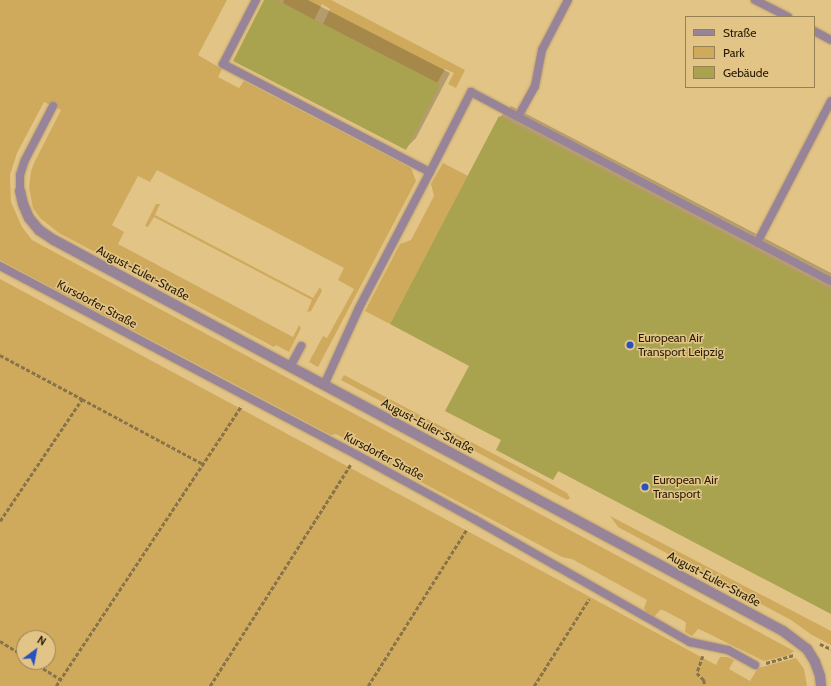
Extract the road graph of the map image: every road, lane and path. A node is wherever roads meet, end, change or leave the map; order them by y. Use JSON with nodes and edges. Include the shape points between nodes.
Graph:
{"nodes":[{"id":1,"x":256,"y":0,"type":"edge"},
{"id":2,"x":568,"y":0,"type":"edge"},
{"id":3,"x":755,"y":0,"type":"edge"},
{"id":4,"x":786,"y":16,"type":"edge"},
{"id":5,"x":815,"y":32,"type":"edge"},
{"id":6,"x":831,"y":40,"type":"edge"},
{"id":7,"x":831,"y":101,"type":"edge"},
{"id":8,"x":53,"y":106,"type":"dead end"},
{"id":9,"x":518,"y":117,"type":"junction"},
{"id":10,"x":430,"y":172,"type":"junction"},
{"id":11,"x":20,"y":191,"type":"joint"},
{"id":12,"x":757,"y":243,"type":"junction"},
{"id":13,"x":0,"y":266,"type":"edge"},
{"id":14,"x":831,"y":282,"type":"edge"},
{"id":15,"x":302,"y":346,"type":"dead end"},
{"id":16,"x":0,"y":355,"type":"edge"},
{"id":17,"x":290,"y":367,"type":"junction"},
{"id":18,"x":324,"y":385,"type":"junction"},
{"id":19,"x":247,"y":397,"type":"junction"},
{"id":20,"x":82,"y":399,"type":"junction"},
{"id":21,"x":357,"y":455,"type":"junction"},
{"id":22,"x":203,"y":464,"type":"junction"},
{"id":23,"x":474,"y":519,"type":"junction"},
{"id":24,"x":0,"y":521,"type":"edge"},
{"id":25,"x":596,"y":588,"type":"junction"},
{"id":26,"x":0,"y":641,"type":"edge"},
{"id":27,"x":707,"y":646,"type":"junction"},
{"id":28,"x":16,"y":651,"type":"edge"},
{"id":29,"x":790,"y":657,"type":"dead end"},
{"id":30,"x":755,"y":665,"type":"joint"},
{"id":31,"x":46,"y":670,"type":"edge"},
{"id":32,"x":60,"y":679,"type":"junction"},
{"id":33,"x":56,"y":686,"type":"edge"},
{"id":34,"x":210,"y":686,"type":"edge"},
{"id":35,"x":368,"y":686,"type":"edge"},
{"id":36,"x":534,"y":686,"type":"edge"},
{"id":37,"x":705,"y":686,"type":"edge"},
{"id":38,"x":821,"y":686,"type":"edge"}],
"edges":[{"from":1,"to":10,"type":"lane","via":[[223,64]]},
{"from":2,"to":9,"type":"lane","via":[[542,50],[535,86]]},
{"from":3,"to":4,"type":"lane"},
{"from":5,"to":6,"type":"lane"},
{"from":7,"to":12,"type":"lane"},
{"from":8,"to":11,"type":"lane","via":[[25,160],[20,175]]},
{"from":9,"to":10,"type":"lane","via":[[471,92]]},
{"from":9,"to":12,"type":"lane"},
{"from":10,"to":18,"type":"lane","via":[[359,308]]},
{"from":11,"to":17,"type":"street","name":"August-Euler-Straße","via":[[29,218],[39,230],[54,240]]},
{"from":12,"to":14,"type":"lane"},
{"from":13,"to":19,"type":"lane","name":"Kursdorfer Straße"},
{"from":15,"to":17,"type":"lane"},
{"from":16,"to":20,"type":"path"},
{"from":17,"to":18,"type":"street","name":"August-Euler-Straße"},
{"from":18,"to":38,"type":"street","name":"August-Euler-Straße","via":[[783,631],[807,649],[815,662]]},
{"from":19,"to":21,"type":"lane","name":"Kursdorfer Straße"},
{"from":19,"to":22,"type":"path"},
{"from":20,"to":22,"type":"path"},
{"from":20,"to":24,"type":"path"},
{"from":21,"to":23,"type":"lane","name":"Kursdorfer Straße"},
{"from":21,"to":34,"type":"path"},
{"from":22,"to":32,"type":"path"},
{"from":23,"to":25,"type":"lane","name":"Kursdorfer Straße"},
{"from":23,"to":35,"type":"path"},
{"from":25,"to":27,"type":"lane","name":"Kursdorfer Straße","via":[[690,642]]},
{"from":25,"to":36,"type":"path"},
{"from":26,"to":28,"type":"path"},
{"from":27,"to":30,"type":"lane","name":"Kursdorfer Straße","via":[[728,650]]},
{"from":27,"to":37,"type":"path","via":[[697,673],[704,680]]},
{"from":29,"to":30,"type":"path"},
{"from":31,"to":32,"type":"path"},
{"from":32,"to":33,"type":"path"}]}
